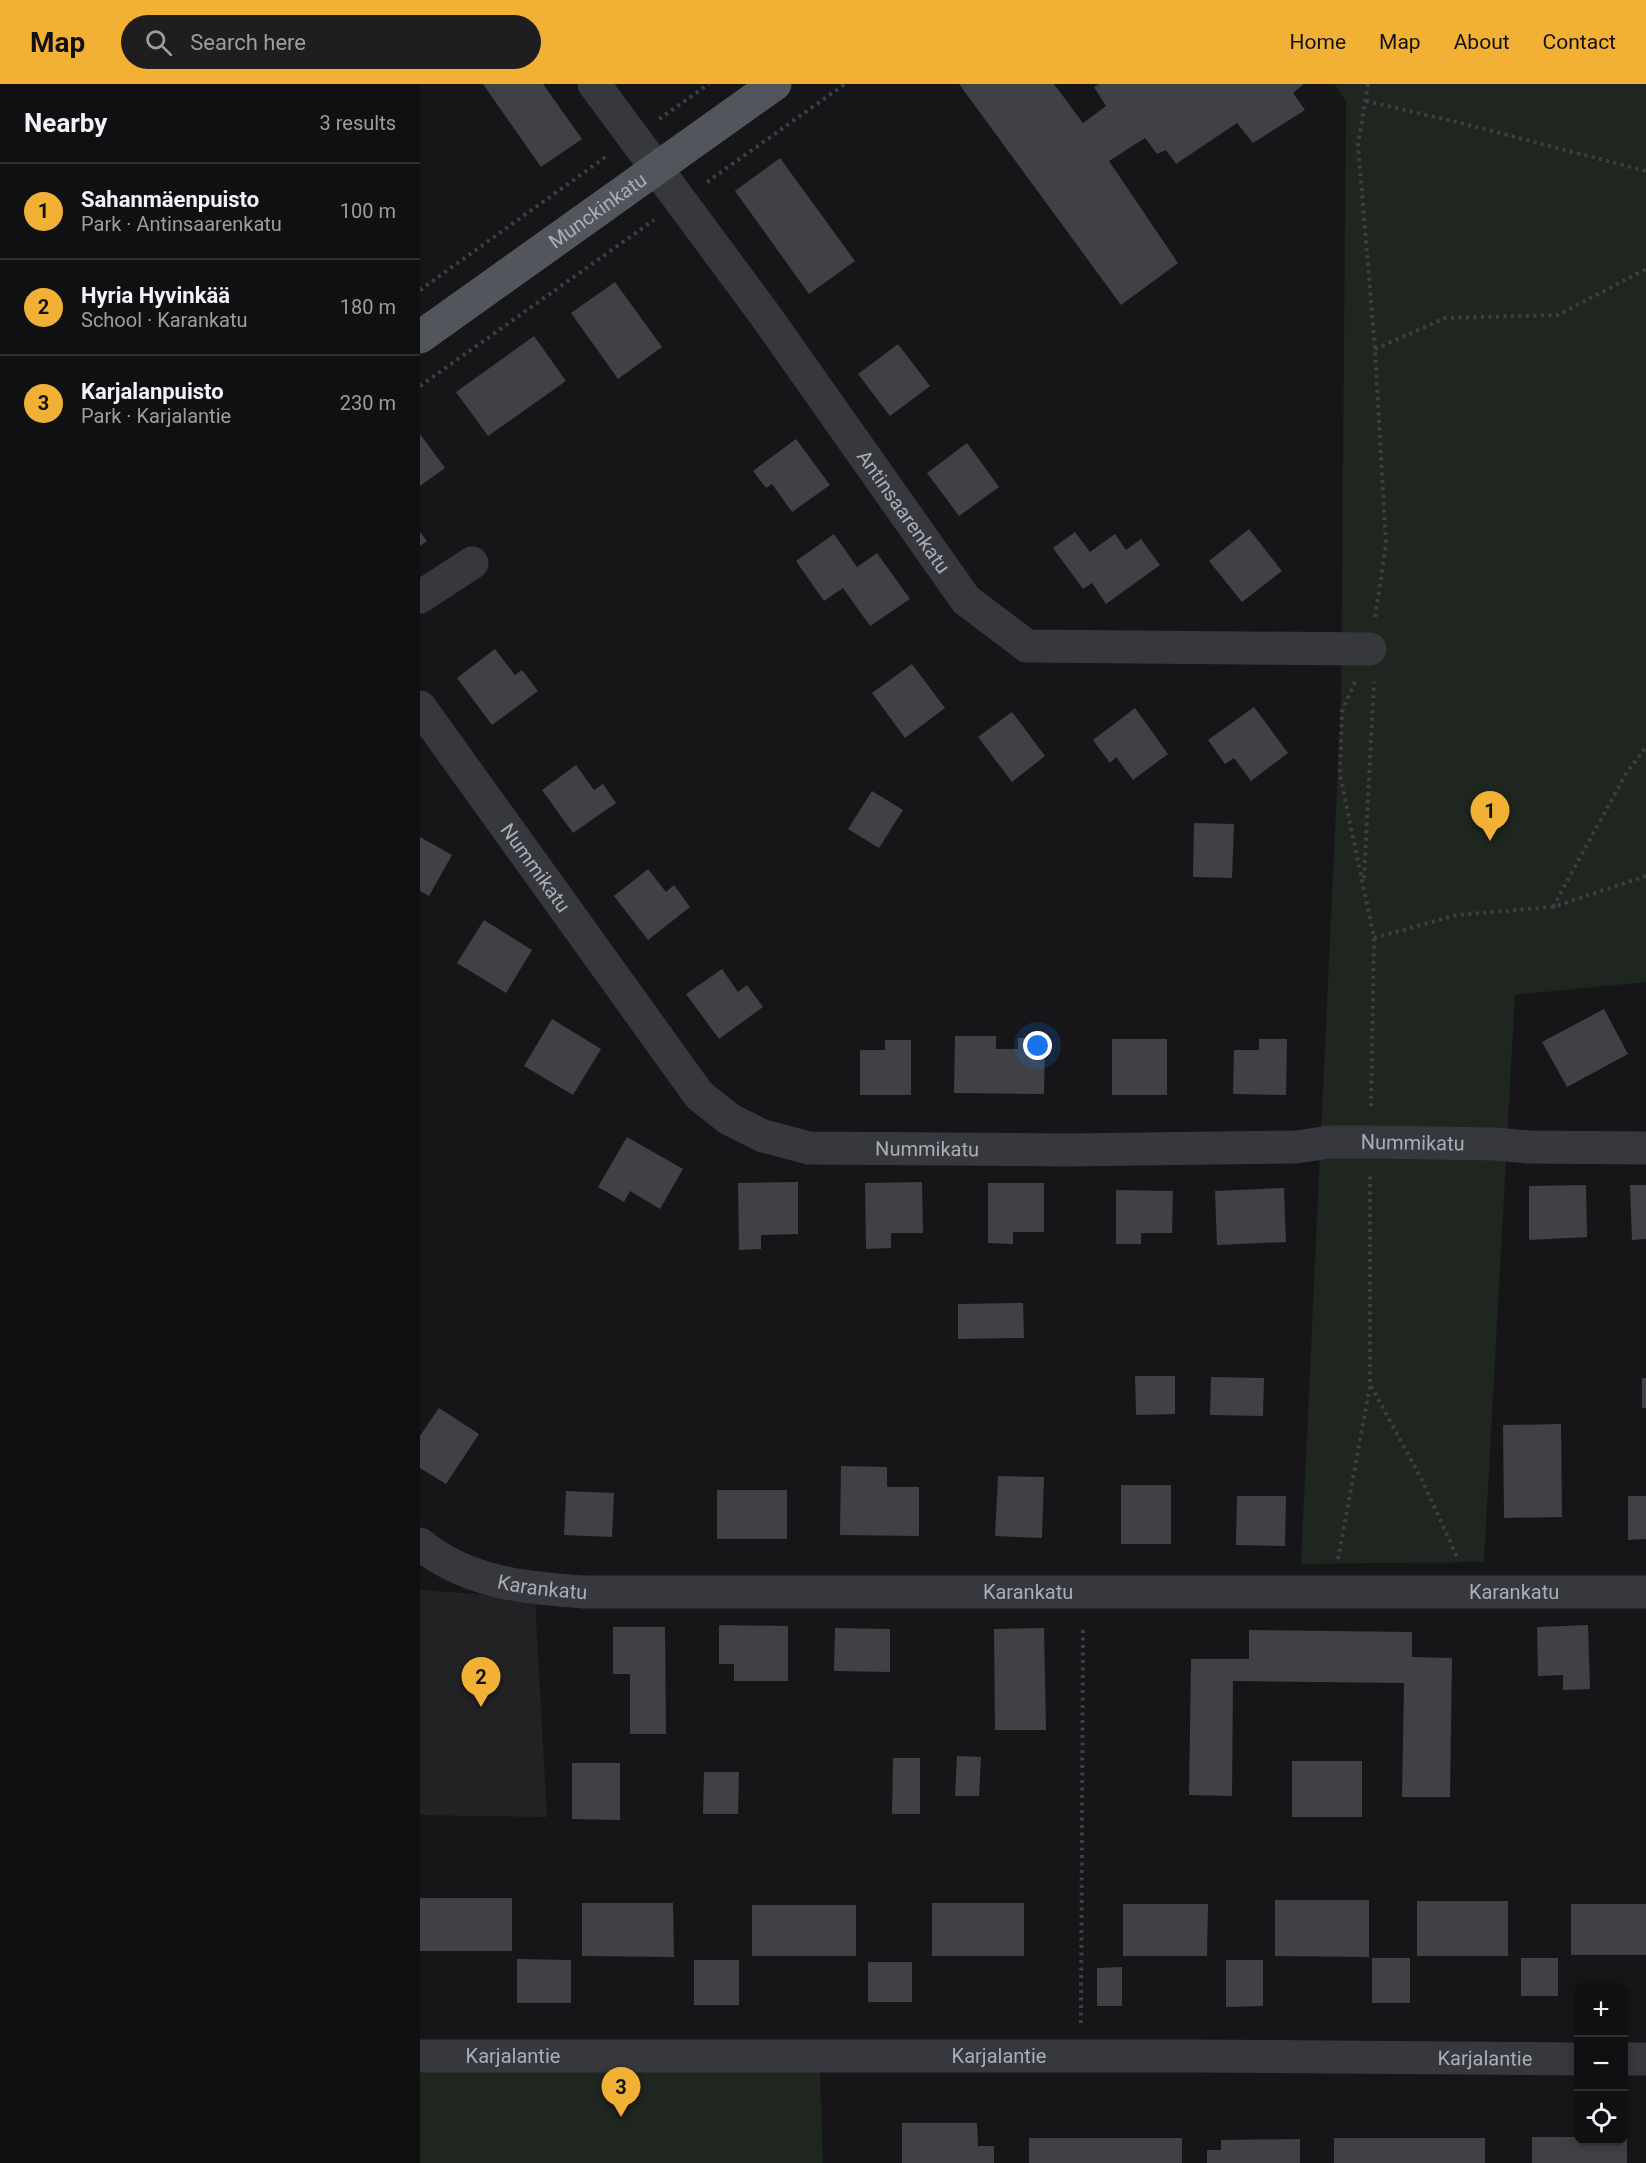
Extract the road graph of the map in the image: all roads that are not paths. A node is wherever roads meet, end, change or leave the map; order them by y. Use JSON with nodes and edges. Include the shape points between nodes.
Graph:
{"nodes":[{"id":1,"x":594,"y":84,"type":"edge"},
{"id":2,"x":775,"y":84,"type":"edge"},
{"id":3,"x":655,"y":168,"type":"junction"},
{"id":4,"x":420,"y":337,"type":"edge"},
{"id":5,"x":472,"y":563,"type":"dead end"},
{"id":6,"x":420,"y":597,"type":"edge"},
{"id":7,"x":1370,"y":649,"type":"road end"},
{"id":8,"x":420,"y":707,"type":"edge"},
{"id":9,"x":1646,"y":1148,"type":"edge"},
{"id":10,"x":420,"y":1544,"type":"edge"},
{"id":11,"x":1646,"y":1592,"type":"edge"},
{"id":12,"x":420,"y":2056,"type":"edge"},
{"id":13,"x":1574,"y":2059,"type":"edge"},
{"id":14,"x":1628,"y":2059,"type":"edge"},
{"id":15,"x":1646,"y":2059,"type":"edge"}],
"edges":[{"from":1,"to":3,"type":"street","name":"Antinsaarenkatu"},
{"from":2,"to":3,"type":"main road","name":"Munckinkatu"},
{"from":3,"to":4,"type":"main road","name":"Munckinkatu"},
{"from":3,"to":7,"type":"street","name":"Antinsaarenkatu","via":[[765,315],[966,600],[1027,646]]},
{"from":5,"to":6,"type":"street"},
{"from":8,"to":9,"type":"street","name":"Nummikatu","via":[[699,1095],[729,1119],[763,1136],[809,1148],[1080,1150],[1296,1147],[1330,1142]]},
{"from":10,"to":11,"type":"street","name":"Karankatu","via":[[460,1570],[490,1580],[536,1589],[584,1592]]},
{"from":12,"to":13,"type":"street","name":"Karjalantie"},
{"from":14,"to":15,"type":"street"}]}
